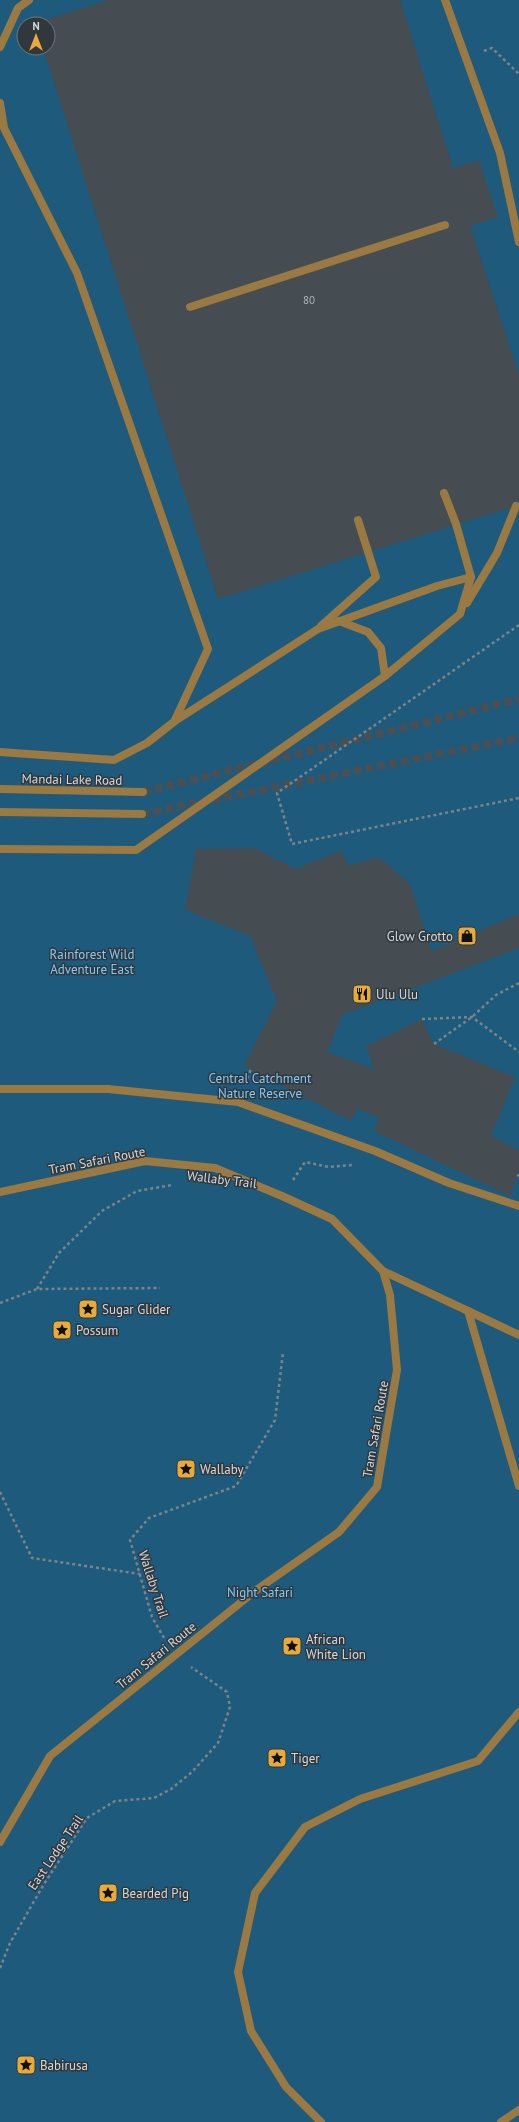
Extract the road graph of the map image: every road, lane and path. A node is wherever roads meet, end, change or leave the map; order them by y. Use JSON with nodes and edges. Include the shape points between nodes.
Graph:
{"nodes":[{"id":1,"x":29,"y":0,"type":"edge"},
{"id":2,"x":445,"y":0,"type":"edge"},
{"id":3,"x":0,"y":47,"type":"edge"},
{"id":4,"x":482,"y":52,"type":"dead end"},
{"id":5,"x":519,"y":74,"type":"edge"},
{"id":6,"x":0,"y":103,"type":"edge"},
{"id":7,"x":445,"y":225,"type":"dead end"},
{"id":8,"x":519,"y":242,"type":"edge"},
{"id":9,"x":190,"y":307,"type":"dead end"},
{"id":10,"x":444,"y":493,"type":"dead end"},
{"id":11,"x":516,"y":506,"type":"dead end"},
{"id":12,"x":358,"y":520,"type":"dead end"},
{"id":13,"x":472,"y":578,"type":"junction"},
{"id":14,"x":460,"y":614,"type":"junction"},
{"id":15,"x":340,"y":621,"type":"junction"},
{"id":16,"x":519,"y":625,"type":"edge"},
{"id":17,"x":318,"y":629,"type":"junction"},
{"id":18,"x":385,"y":676,"type":"junction"},
{"id":19,"x":175,"y":721,"type":"junction"},
{"id":20,"x":0,"y":752,"type":"edge"},
{"id":21,"x":0,"y":789,"type":"edge"},
{"id":22,"x":143,"y":792,"type":"tunnel mouth"},
{"id":23,"x":519,"y":798,"type":"edge"},
{"id":24,"x":0,"y":812,"type":"edge"},
{"id":25,"x":142,"y":814,"type":"tunnel mouth"},
{"id":26,"x":0,"y":849,"type":"edge"},
{"id":27,"x":519,"y":983,"type":"edge"},
{"id":28,"x":472,"y":1017,"type":"junction"},
{"id":29,"x":422,"y":1019,"type":"dead end"},
{"id":30,"x":434,"y":1044,"type":"dead end"},
{"id":31,"x":519,"y":1052,"type":"edge"},
{"id":32,"x":0,"y":1089,"type":"edge"},
{"id":33,"x":375,"y":1151,"type":"junction"},
{"id":34,"x":180,"y":1184,"type":"dead end"},
{"id":35,"x":0,"y":1192,"type":"edge"},
{"id":36,"x":282,"y":1196,"type":"junction"},
{"id":37,"x":519,"y":1206,"type":"edge"},
{"id":38,"x":383,"y":1271,"type":"junction"},
{"id":39,"x":160,"y":1288,"type":"dead end"},
{"id":40,"x":37,"y":1289,"type":"junction"},
{"id":41,"x":0,"y":1303,"type":"edge"},
{"id":42,"x":468,"y":1311,"type":"junction"},
{"id":43,"x":519,"y":1335,"type":"edge"},
{"id":44,"x":283,"y":1352,"type":"dead end"},
{"id":45,"x":519,"y":1486,"type":"edge"},
{"id":46,"x":0,"y":1492,"type":"edge"},
{"id":47,"x":140,"y":1574,"type":"junction"},
{"id":48,"x":174,"y":1656,"type":"junction"},
{"id":49,"x":519,"y":1712,"type":"edge"},
{"id":50,"x":0,"y":1842,"type":"edge"},
{"id":51,"x":0,"y":1968,"type":"edge"},
{"id":52,"x":519,"y":2110,"type":"edge"},
{"id":53,"x":321,"y":2122,"type":"edge"},
{"id":54,"x":501,"y":2122,"type":"edge"}],
"edges":[{"from":1,"to":3,"type":"street","via":[[18,8]]},
{"from":2,"to":8,"type":"street","via":[[500,153]]},
{"from":4,"to":5,"type":"path","via":[[492,48]]},
{"from":6,"to":19,"type":"street","via":[[4,128],[77,273],[208,649]]},
{"from":7,"to":9,"type":"street"},
{"from":10,"to":13,"type":"street"},
{"from":11,"to":14,"type":"street","via":[[497,553]]},
{"from":12,"to":17,"type":"street","via":[[376,577]]},
{"from":13,"to":14,"type":"street"},
{"from":13,"to":15,"type":"street","via":[[437,586]]},
{"from":14,"to":18,"type":"street"},
{"from":15,"to":17,"type":"street"},
{"from":15,"to":18,"type":"street","via":[[368,632],[381,648]]},
{"from":16,"to":23,"type":"path","via":[[277,793],[292,844]]},
{"from":17,"to":19,"type":"street"},
{"from":18,"to":26,"type":"street","via":[[136,850]]},
{"from":19,"to":20,"type":"street","via":[[147,743],[114,760]]},
{"from":21,"to":22,"type":"street","name":"Mandai Lake Road"},
{"from":24,"to":25,"type":"street"},
{"from":27,"to":28,"type":"path","via":[[496,995]]},
{"from":28,"to":29,"type":"path"},
{"from":28,"to":30,"type":"path"},
{"from":28,"to":31,"type":"path"},
{"from":32,"to":33,"type":"street","via":[[108,1089],[238,1102]]},
{"from":33,"to":36,"type":"path","via":[[359,1165],[329,1167],[305,1162]]},
{"from":33,"to":37,"type":"street","via":[[449,1183]]},
{"from":34,"to":40,"type":"path","name":"Wallaby Trail","via":[[137,1191],[102,1212],[59,1253]]},
{"from":35,"to":36,"type":"street","name":"Tram Safari Route","via":[[145,1161],[215,1168]]},
{"from":36,"to":38,"type":"street","name":"Tram Safari Route","via":[[332,1219]]},
{"from":38,"to":42,"type":"street"},
{"from":38,"to":48,"type":"street","name":"Tram Safari Route","via":[[390,1295],[397,1370],[377,1486],[339,1532],[255,1591]]},
{"from":39,"to":40,"type":"path"},
{"from":40,"to":41,"type":"path"},
{"from":42,"to":43,"type":"street"},
{"from":42,"to":45,"type":"street"},
{"from":44,"to":47,"type":"path","name":"Wallaby Trail","via":[[275,1420],[236,1486],[150,1518],[130,1540]]},
{"from":46,"to":47,"type":"path","via":[[32,1558]]},
{"from":47,"to":48,"type":"path","name":"Wallaby Trail","via":[[152,1617]]},
{"from":48,"to":50,"type":"street","name":"Tram Safari Route","via":[[50,1756]]},
{"from":48,"to":51,"type":"path","name":"East Lodge Trail","via":[[227,1692],[230,1707],[218,1743],[192,1772],[171,1789],[154,1798],[115,1801],[87,1818],[44,1884],[10,1943]]},
{"from":49,"to":53,"type":"street","via":[[478,1761],[360,1799],[305,1827],[255,1893],[238,1972],[251,2031],[286,2087]]},
{"from":52,"to":54,"type":"street"}]}
